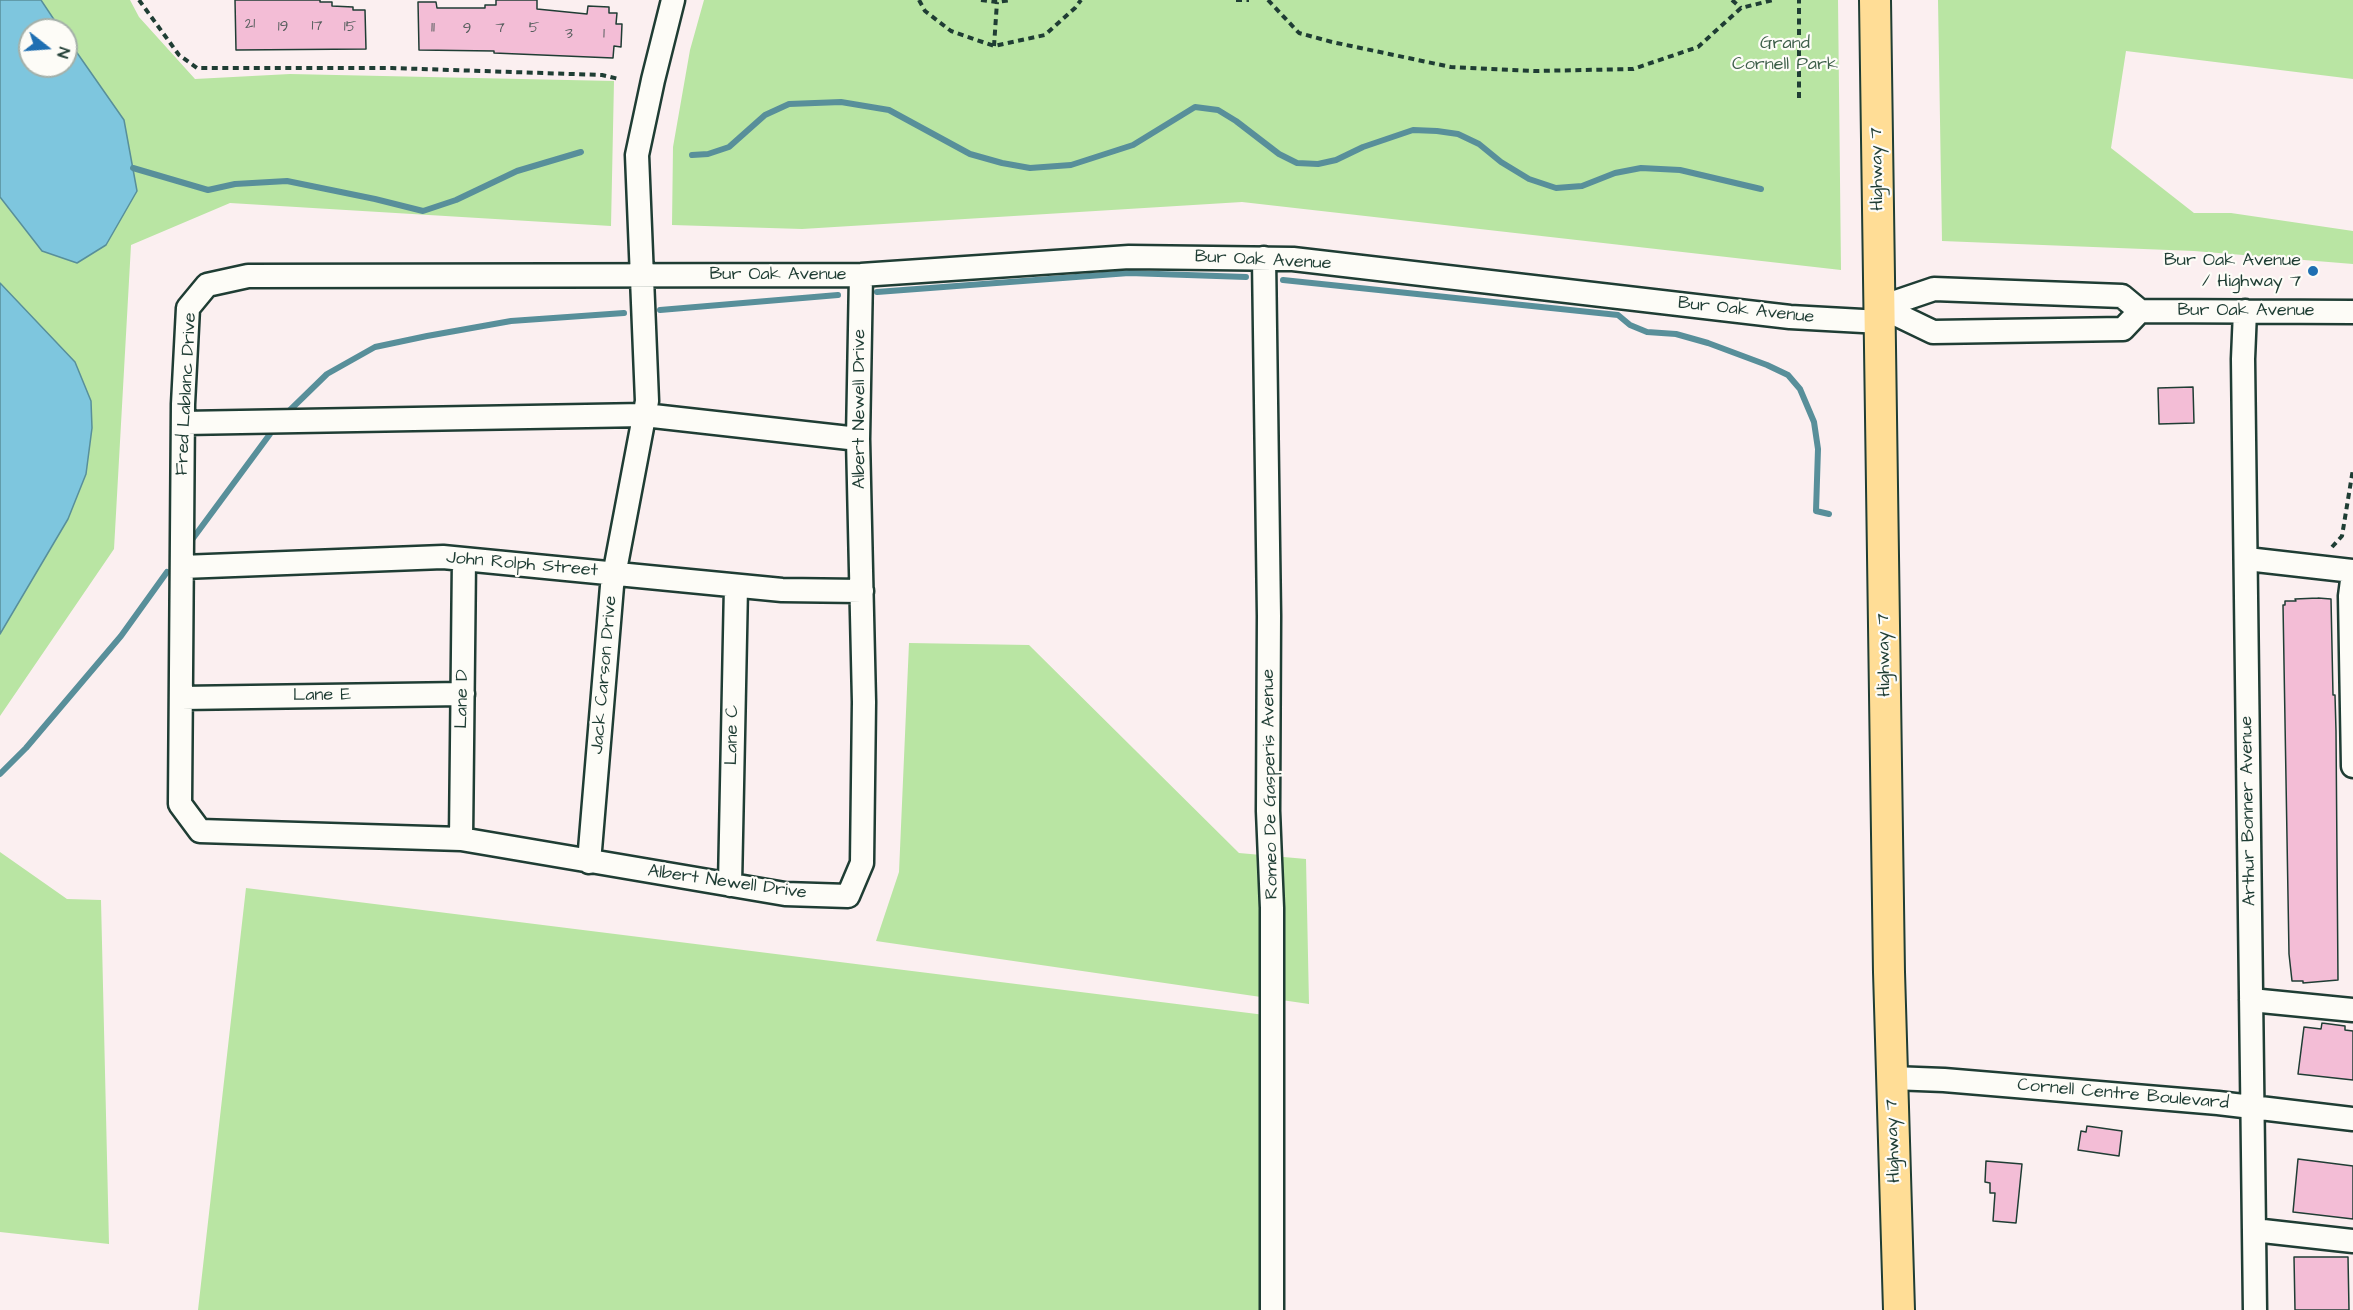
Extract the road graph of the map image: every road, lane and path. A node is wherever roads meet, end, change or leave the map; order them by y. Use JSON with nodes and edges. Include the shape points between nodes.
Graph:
{"nodes":[{"id":1,"x":139,"y":0,"type":"edge"},
{"id":2,"x":673,"y":0,"type":"edge"},
{"id":3,"x":920,"y":0,"type":"edge"},
{"id":4,"x":981,"y":0,"type":"edge"},
{"id":5,"x":1012,"y":0,"type":"edge"},
{"id":6,"x":1081,"y":0,"type":"edge"},
{"id":7,"x":1236,"y":0,"type":"edge"},
{"id":8,"x":1249,"y":0,"type":"edge"},
{"id":9,"x":1268,"y":0,"type":"edge"},
{"id":10,"x":1732,"y":0,"type":"edge"},
{"id":11,"x":1773,"y":0,"type":"edge"},
{"id":12,"x":1799,"y":0,"type":"edge"},
{"id":13,"x":1875,"y":0,"type":"edge"},
{"id":14,"x":997,"y":2,"type":"junction"},
{"id":15,"x":1741,"y":8,"type":"junction"},
{"id":16,"x":994,"y":46,"type":"junction"},
{"id":17,"x":619,"y":79,"type":"dead end"},
{"id":18,"x":1799,"y":98,"type":"dead end"},
{"id":19,"x":1264,"y":258,"type":"junction"},
{"id":20,"x":861,"y":275,"type":"junction"},
{"id":21,"x":642,"y":276,"type":"junction"},
{"id":22,"x":2140,"y":311,"type":"junction"},
{"id":23,"x":2245,"y":311,"type":"junction"},
{"id":24,"x":2353,"y":312,"type":"edge"},
{"id":25,"x":1881,"y":314,"type":"junction"},
{"id":26,"x":644,"y":415,"type":"junction"},
{"id":27,"x":183,"y":423,"type":"junction"},
{"id":28,"x":858,"y":439,"type":"junction"},
{"id":29,"x":2353,"y":469,"type":"edge"},
{"id":30,"x":2331,"y":548,"type":"dead end"},
{"id":31,"x":464,"y":559,"type":"junction"},
{"id":32,"x":2247,"y":559,"type":"junction"},
{"id":33,"x":182,"y":567,"type":"junction"},
{"id":34,"x":2353,"y":572,"type":"edge"},
{"id":35,"x":614,"y":574,"type":"junction"},
{"id":36,"x":736,"y":586,"type":"junction"},
{"id":37,"x":862,"y":591,"type":"junction"},
{"id":38,"x":463,"y":694,"type":"junction"},
{"id":39,"x":181,"y":698,"type":"junction"},
{"id":40,"x":2353,"y":766,"type":"edge"},
{"id":41,"x":200,"y":831,"type":"joint"},
{"id":42,"x":461,"y":839,"type":"junction"},
{"id":43,"x":589,"y":862,"type":"junction"},
{"id":44,"x":730,"y":885,"type":"junction"},
{"id":45,"x":2251,"y":1000,"type":"junction"},
{"id":46,"x":2353,"y":1010,"type":"edge"},
{"id":47,"x":1892,"y":1078,"type":"junction"},
{"id":48,"x":2253,"y":1107,"type":"junction"},
{"id":49,"x":2353,"y":1119,"type":"edge"},
{"id":50,"x":2254,"y":1230,"type":"junction"},
{"id":51,"x":2353,"y":1241,"type":"edge"},
{"id":52,"x":1272,"y":1310,"type":"edge"},
{"id":53,"x":1899,"y":1310,"type":"edge"},
{"id":54,"x":2255,"y":1310,"type":"edge"}],
"edges":[{"from":1,"to":17,"type":"path","via":[[179,55],[197,68],[392,68],[602,75]]},
{"from":2,"to":21,"type":"street","name":"Jack Carson Drive","via":[[637,155]]},
{"from":3,"to":16,"type":"path","via":[[925,11],[951,31]]},
{"from":4,"to":14,"type":"path"},
{"from":5,"to":14,"type":"path"},
{"from":6,"to":16,"type":"path","via":[[1045,35]]},
{"from":7,"to":8,"type":"path"},
{"from":9,"to":15,"type":"path","via":[[1299,33],[1332,42],[1451,67],[1535,71],[1633,69],[1698,47]]},
{"from":10,"to":15,"type":"path"},
{"from":11,"to":15,"type":"path"},
{"from":12,"to":18,"type":"path"},
{"from":13,"to":25,"type":"main road","name":"Highway 7"},
{"from":14,"to":16,"type":"path"},
{"from":19,"to":20,"type":"street","name":"Bur Oak Avenue","via":[[1129,257]]},
{"from":19,"to":25,"type":"street","name":"Bur Oak Avenue","via":[[1790,317]]},
{"from":19,"to":52,"type":"street","name":"Romeo De Gasperis Avenue"},
{"from":20,"to":21,"type":"street","name":"Bur Oak Avenue"},
{"from":20,"to":28,"type":"street","name":"Albert Newell Drive"},
{"from":21,"to":26,"type":"street","name":"Jack Carson Drive","via":[[647,401]]},
{"from":21,"to":27,"type":"street","name":"Fred Lablanc Drive","via":[[248,276],[207,285],[188,308]]},
{"from":22,"to":23,"type":"street","name":"Bur Oak Avenue"},
{"from":22,"to":25,"type":"street","name":"Bur Oak Avenue","via":[[2122,329],[1933,332]]},
{"from":22,"to":25,"type":"street","name":"Bur Oak Avenue","via":[[2122,296],[1934,289]]},
{"from":23,"to":24,"type":"street","name":"Bur Oak Avenue"},
{"from":23,"to":32,"type":"street","name":"Arthur Bonner Avenue"},
{"from":25,"to":47,"type":"main road","name":"Highway 7"},
{"from":26,"to":27,"type":"street"},
{"from":26,"to":28,"type":"street"},
{"from":26,"to":35,"type":"street","name":"Jack Carson Drive"},
{"from":27,"to":33,"type":"street","name":"Fred Lablanc Drive"},
{"from":28,"to":37,"type":"street","name":"Albert Newell Drive"},
{"from":29,"to":30,"type":"path","via":[[2342,536]]},
{"from":31,"to":33,"type":"street","name":"John Rolph Street"},
{"from":31,"to":35,"type":"street","name":"John Rolph Street"},
{"from":31,"to":38,"type":"street","name":"Lane D"},
{"from":32,"to":34,"type":"street"},
{"from":32,"to":45,"type":"street","name":"Arthur Bonner Avenue"},
{"from":33,"to":39,"type":"street","name":"Fred Lablanc Drive"},
{"from":34,"to":40,"type":"street"},
{"from":35,"to":36,"type":"street","name":"John Rolph Street"},
{"from":35,"to":43,"type":"street","name":"Jack Carson Drive"},
{"from":36,"to":37,"type":"street","name":"John Rolph Street"},
{"from":36,"to":44,"type":"street","name":"Lane C"},
{"from":37,"to":44,"type":"street","name":"Albert Newell Drive","via":[[862,863],[848,896],[785,894]]},
{"from":38,"to":39,"type":"street","name":"Lane E"},
{"from":38,"to":42,"type":"street","name":"Lane D"},
{"from":39,"to":41,"type":"street","name":"Fred Lablanc Drive","via":[[180,804]]},
{"from":41,"to":42,"type":"street","name":"Albert Newell Drive"},
{"from":42,"to":43,"type":"street","name":"Albert Newell Drive"},
{"from":43,"to":44,"type":"street","name":"Albert Newell Drive"},
{"from":45,"to":46,"type":"street"},
{"from":45,"to":48,"type":"street","name":"Arthur Bonner Avenue"},
{"from":47,"to":48,"type":"street","name":"Cornell Centre Boulevard"},
{"from":47,"to":53,"type":"main road","name":"Highway 7"},
{"from":48,"to":49,"type":"street","name":"Cornell Centre Boulevard"},
{"from":48,"to":50,"type":"street","name":"Arthur Bonner Avenue"},
{"from":50,"to":51,"type":"street"},
{"from":50,"to":54,"type":"street","name":"Arthur Bonner Avenue"}]}
